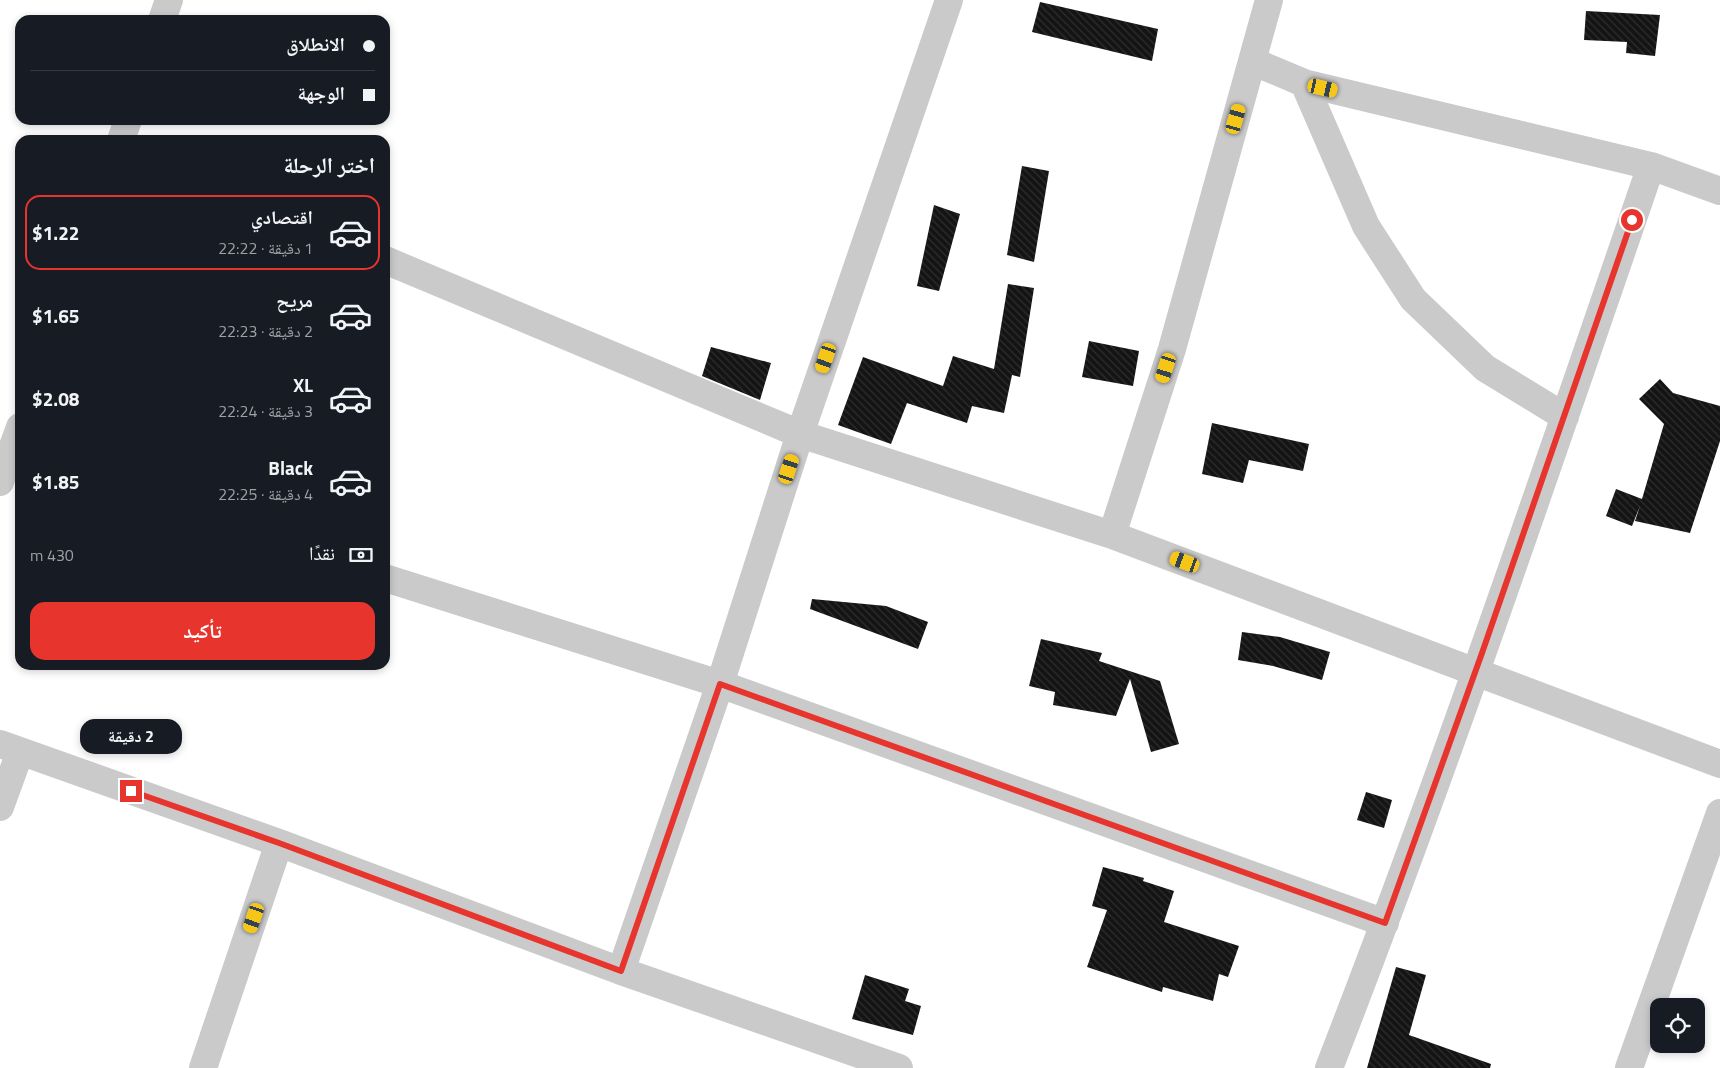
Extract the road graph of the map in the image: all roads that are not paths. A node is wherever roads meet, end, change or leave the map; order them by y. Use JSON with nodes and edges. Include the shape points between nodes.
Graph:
{"nodes":[{"id":1,"x":169,"y":0,"type":"edge"},
{"id":2,"x":949,"y":0,"type":"edge"},
{"id":3,"x":1269,"y":0,"type":"edge"},
{"id":4,"x":164,"y":15,"type":"edge"},
{"id":5,"x":1252,"y":61,"type":"junction"},
{"id":6,"x":1304,"y":83,"type":"junction"},
{"id":7,"x":1651,"y":166,"type":"junction"},
{"id":8,"x":1720,"y":191,"type":"edge"},
{"id":9,"x":390,"y":262,"type":"edge"},
{"id":10,"x":1564,"y":417,"type":"junction"},
{"id":11,"x":800,"y":434,"type":"junction"},
{"id":12,"x":15,"y":442,"type":"edge"},
{"id":13,"x":0,"y":482,"type":"edge"},
{"id":14,"x":1112,"y":535,"type":"junction"},
{"id":15,"x":390,"y":580,"type":"edge"},
{"id":16,"x":1476,"y":671,"type":"junction"},
{"id":17,"x":720,"y":684,"type":"junction"},
{"id":18,"x":10,"y":748,"type":"edge"},
{"id":19,"x":1720,"y":764,"type":"edge"},
{"id":20,"x":0,"y":807,"type":"edge"},
{"id":21,"x":1720,"y":814,"type":"edge"},
{"id":22,"x":279,"y":843,"type":"junction"},
{"id":23,"x":1385,"y":923,"type":"junction"},
{"id":24,"x":621,"y":971,"type":"junction"},
{"id":25,"x":202,"y":1068,"type":"edge"},
{"id":26,"x":899,"y":1068,"type":"edge"},
{"id":27,"x":1329,"y":1068,"type":"edge"},
{"id":28,"x":1629,"y":1068,"type":"edge"}],
"edges":[{"from":1,"to":4,"type":"street"},
{"from":2,"to":11,"type":"street"},
{"from":3,"to":5,"type":"street"},
{"from":5,"to":6,"type":"street"},
{"from":5,"to":14,"type":"street","via":[[1172,349]]},
{"from":6,"to":7,"type":"street"},
{"from":6,"to":10,"type":"street","via":[[1366,226],[1412,299],[1485,368]]},
{"from":7,"to":8,"type":"street"},
{"from":7,"to":10,"type":"street"},
{"from":9,"to":11,"type":"street"},
{"from":10,"to":16,"type":"street"},
{"from":11,"to":14,"type":"street"},
{"from":11,"to":17,"type":"street"},
{"from":12,"to":13,"type":"street"},
{"from":14,"to":16,"type":"street"},
{"from":15,"to":17,"type":"street"},
{"from":16,"to":19,"type":"street"},
{"from":16,"to":23,"type":"street"},
{"from":17,"to":23,"type":"street"},
{"from":17,"to":24,"type":"street"},
{"from":18,"to":20,"type":"street"},
{"from":18,"to":22,"type":"street"},
{"from":21,"to":28,"type":"street"},
{"from":22,"to":24,"type":"street"},
{"from":22,"to":25,"type":"street"},
{"from":23,"to":27,"type":"street"},
{"from":24,"to":26,"type":"street"}]}
